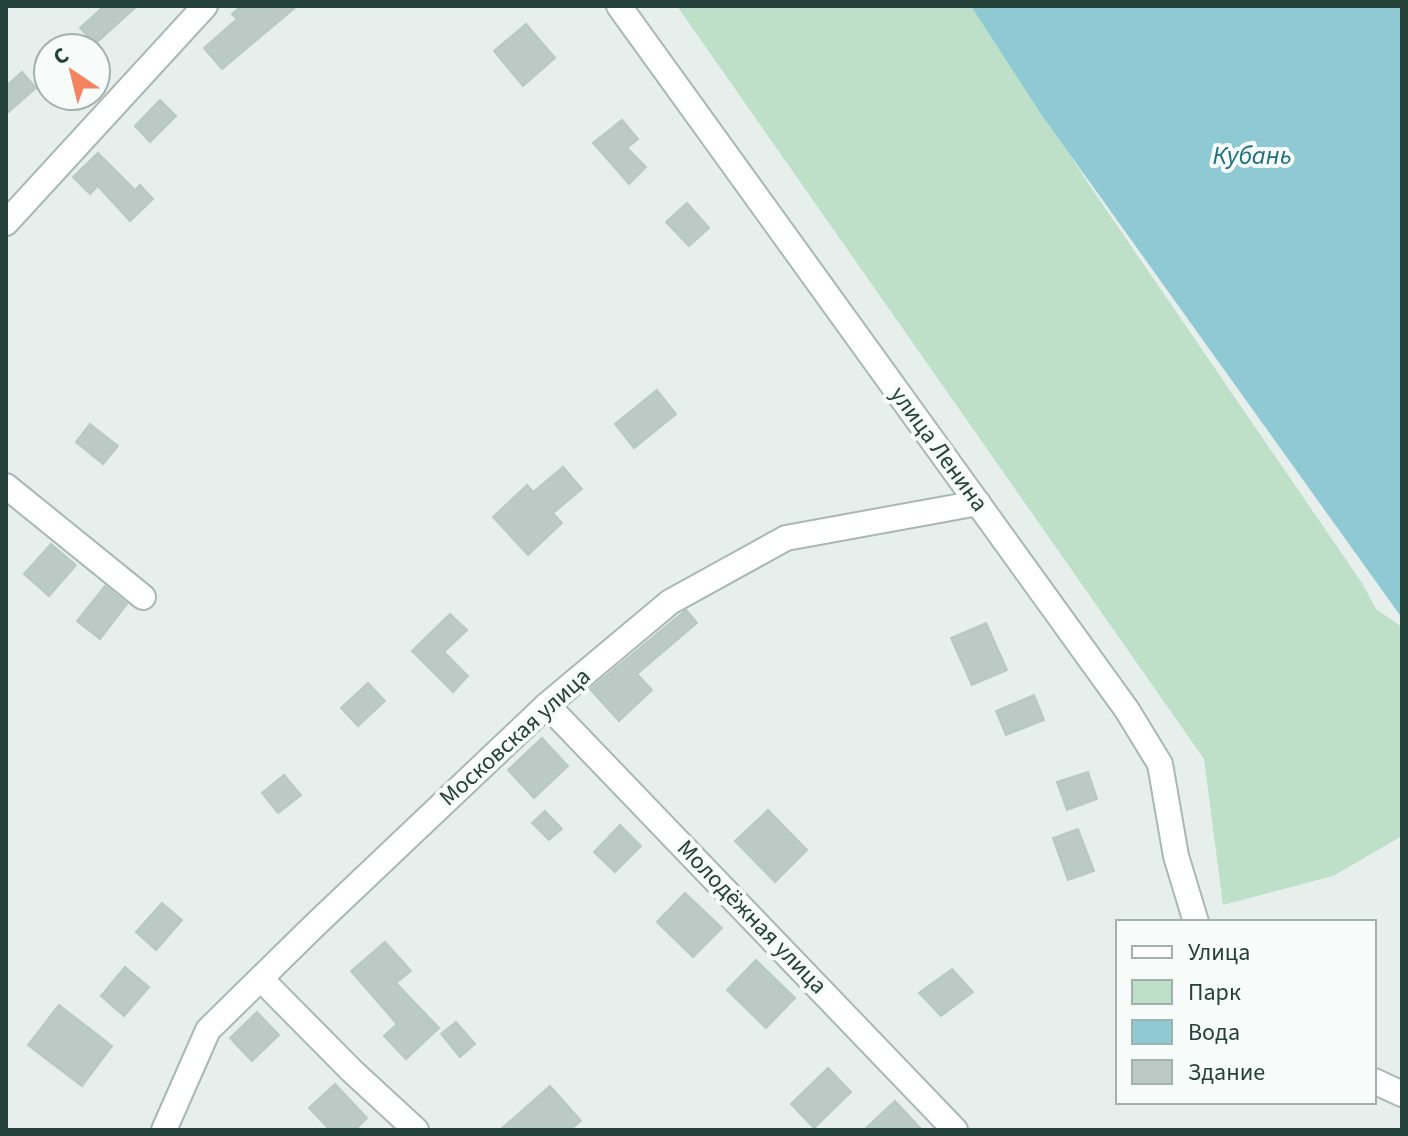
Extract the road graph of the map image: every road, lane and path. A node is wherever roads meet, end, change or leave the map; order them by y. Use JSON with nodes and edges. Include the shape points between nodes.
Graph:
{"nodes":[{"id":1,"x":205,"y":6,"type":"edge"},
{"id":2,"x":619,"y":6,"type":"edge"},
{"id":3,"x":6,"y":223,"type":"edge"},
{"id":4,"x":6,"y":486,"type":"edge"},
{"id":5,"x":978,"y":503,"type":"junction"},
{"id":6,"x":143,"y":597,"type":"dead end"},
{"id":7,"x":547,"y":705,"type":"junction"},
{"id":8,"x":1195,"y":920,"type":"edge"},
{"id":9,"x":261,"y":979,"type":"junction"},
{"id":10,"x":1376,"y":1082,"type":"edge"},
{"id":11,"x":1402,"y":1094,"type":"edge"},
{"id":12,"x":164,"y":1130,"type":"edge"},
{"id":13,"x":416,"y":1130,"type":"edge"},
{"id":14,"x":955,"y":1130,"type":"edge"}],
"edges":[{"from":1,"to":3,"type":"street"},
{"from":2,"to":5,"type":"street","name":"улица Ленина"},
{"from":4,"to":6,"type":"street"},
{"from":5,"to":7,"type":"street","name":"Московская улица","via":[[786,538],[670,602]]},
{"from":5,"to":8,"type":"street","name":"улица Ленина","via":[[1160,764],[1176,856]]},
{"from":7,"to":9,"type":"street","name":"Московская улица"},
{"from":7,"to":14,"type":"street","name":"Молодёжная улица"},
{"from":9,"to":12,"type":"street","name":"Московская улица","via":[[208,1030]]},
{"from":9,"to":13,"type":"street"},
{"from":10,"to":11,"type":"street"}]}
